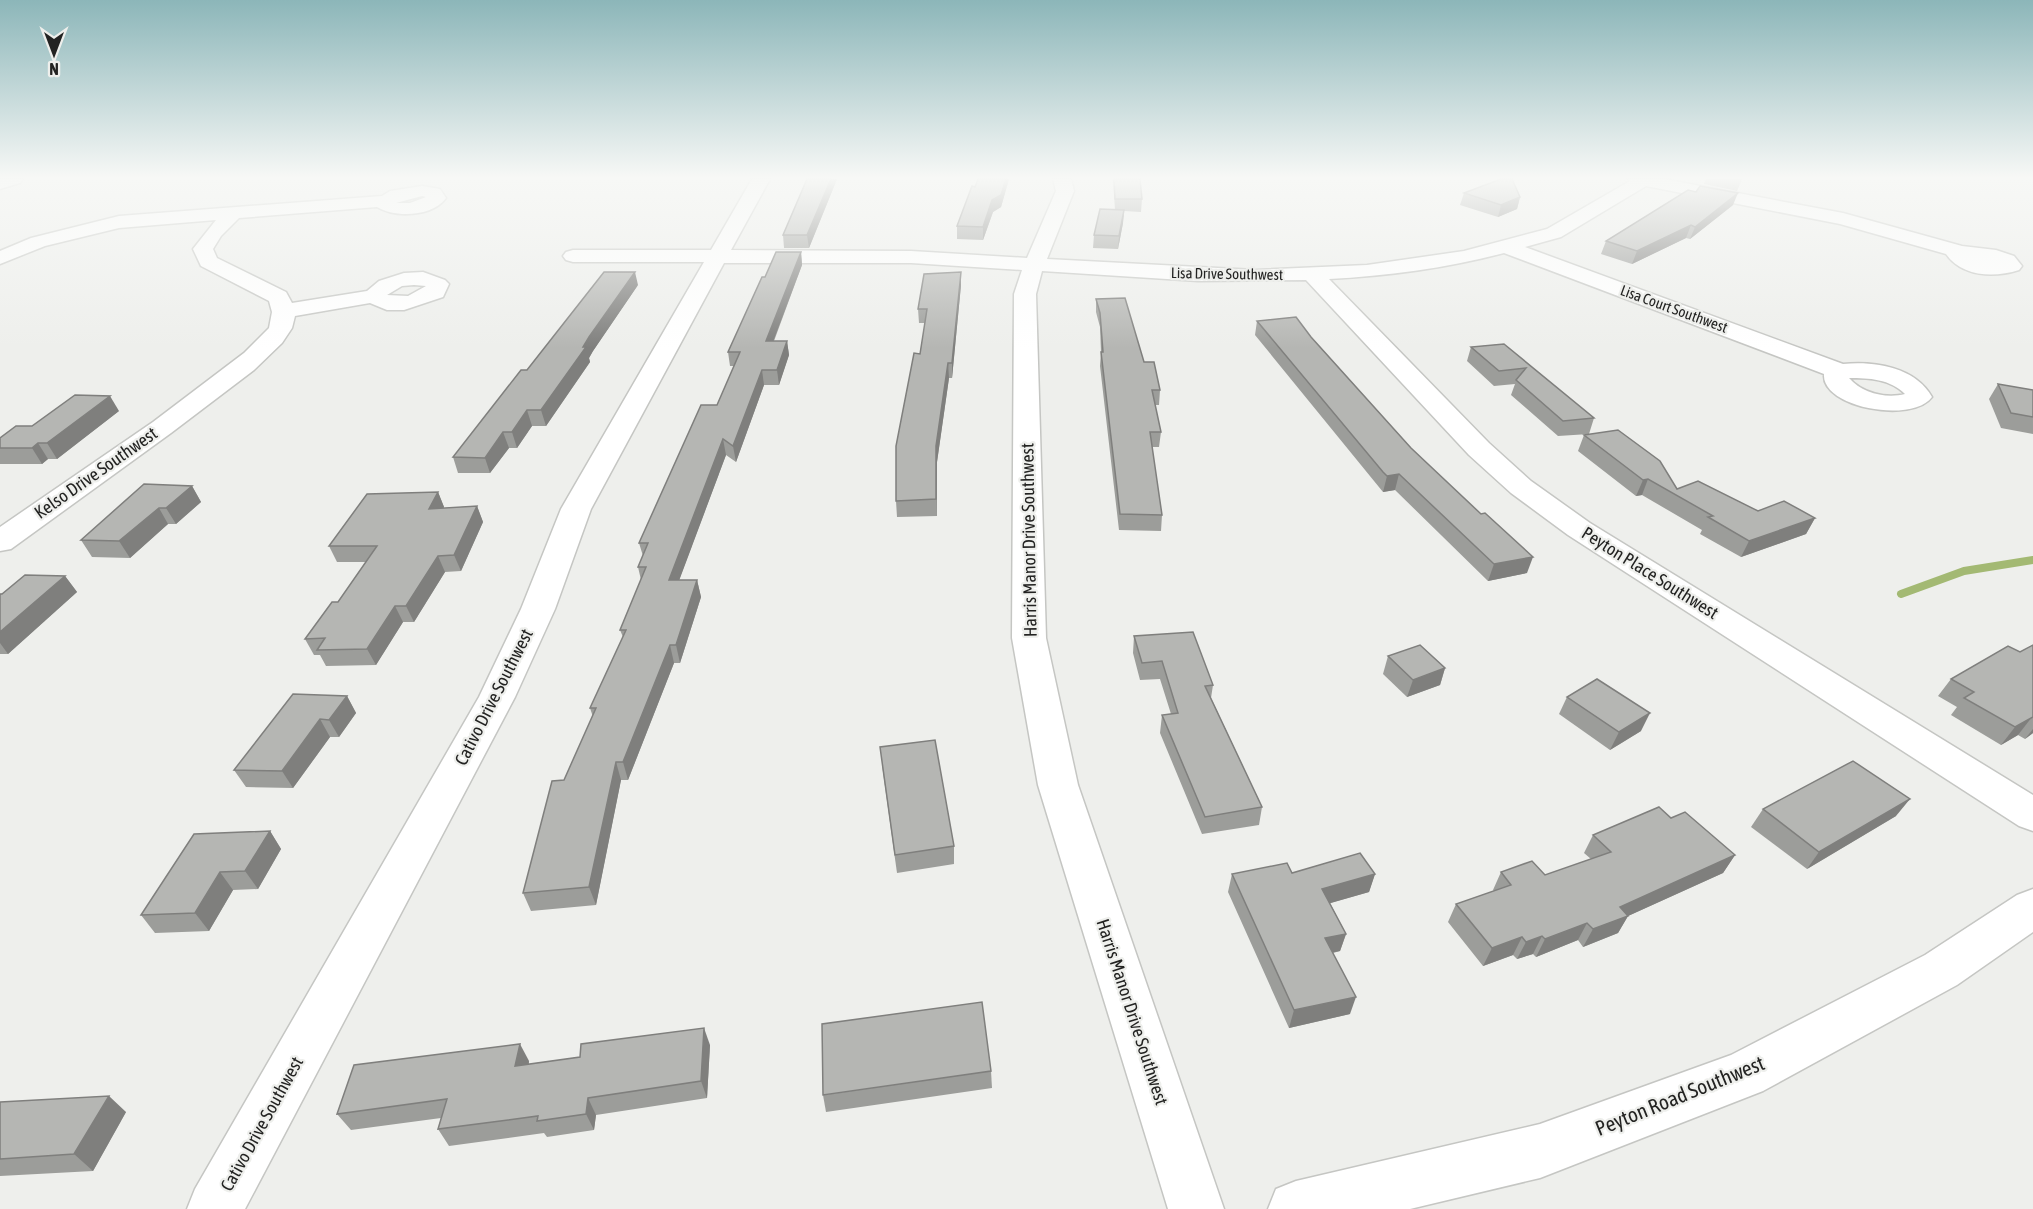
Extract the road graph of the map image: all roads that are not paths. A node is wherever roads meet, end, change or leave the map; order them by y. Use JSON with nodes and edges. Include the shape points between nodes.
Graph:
{"nodes":[{"id":1,"x":65,"y":235,"type":"edge"},
{"id":2,"x":211,"y":235,"type":"edge"},
{"id":3,"x":729,"y":235,"type":"edge"},
{"id":4,"x":1046,"y":235,"type":"edge"},
{"id":5,"x":1546,"y":235,"type":"edge"},
{"id":6,"x":1902,"y":235,"type":"edge"},
{"id":7,"x":1507,"y":247,"type":"junction"},
{"id":8,"x":1961,"y":252,"type":"dead end"},
{"id":9,"x":573,"y":256,"type":"dead end"},
{"id":10,"x":718,"y":256,"type":"junction"},
{"id":11,"x":0,"y":258,"type":"edge"},
{"id":12,"x":1034,"y":265,"type":"junction"},
{"id":13,"x":1313,"y":275,"type":"junction"},
{"id":14,"x":374,"y":296,"type":"dead end"},
{"id":15,"x":285,"y":312,"type":"junction"},
{"id":16,"x":1840,"y":372,"type":"dead end"},
{"id":17,"x":0,"y":542,"type":"edge"},
{"id":18,"x":2033,"y":814,"type":"edge"},
{"id":19,"x":2033,"y":908,"type":"edge"},
{"id":20,"x":214,"y":1209,"type":"edge"},
{"id":21,"x":1196,"y":1209,"type":"edge"},
{"id":22,"x":1296,"y":1209,"type":"edge"}],
"edges":[{"from":1,"to":11,"type":"street"},
{"from":2,"to":15,"type":"street","via":[[203,249],[208,262],[271,291],[282,302]]},
{"from":3,"to":10,"type":"street","name":"Cativo Drive Southwest"},
{"from":4,"to":12,"type":"street","name":"Harris Manor Drive Southwest"},
{"from":5,"to":7,"type":"street","name":"Lisa Drive Southwest"},
{"from":6,"to":8,"type":"street"},
{"from":7,"to":13,"type":"street","name":"Lisa Drive Southwest","via":[[1419,265]]},
{"from":7,"to":16,"type":"street","name":"Lisa Court Southwest"},
{"from":9,"to":10,"type":"street","name":"Lisa Drive Southwest"},
{"from":10,"to":12,"type":"street","name":"Lisa Drive Southwest","via":[[911,257]]},
{"from":10,"to":20,"type":"street","name":"Cativo Drive Southwest","via":[[576,509],[538,609],[497,697]]},
{"from":12,"to":13,"type":"street","name":"Lisa Drive Southwest","via":[[1198,275]]},
{"from":12,"to":21,"type":"street","name":"Harris Manor Drive Southwest","via":[[1025,294],[1029,638],[1058,785]]},
{"from":13,"to":18,"type":"street","name":"Peyton Place Southwest","via":[[1479,450],[1521,487],[1579,529]]},
{"from":14,"to":15,"type":"street"},
{"from":15,"to":17,"type":"street","name":"Kelso Drive Southwest","via":[[274,337],[193,406]]},
{"from":19,"to":22,"type":"street","name":"Peyton Road Southwest","via":[[1941,970],[1745,1074],[1540,1151]]}]}
